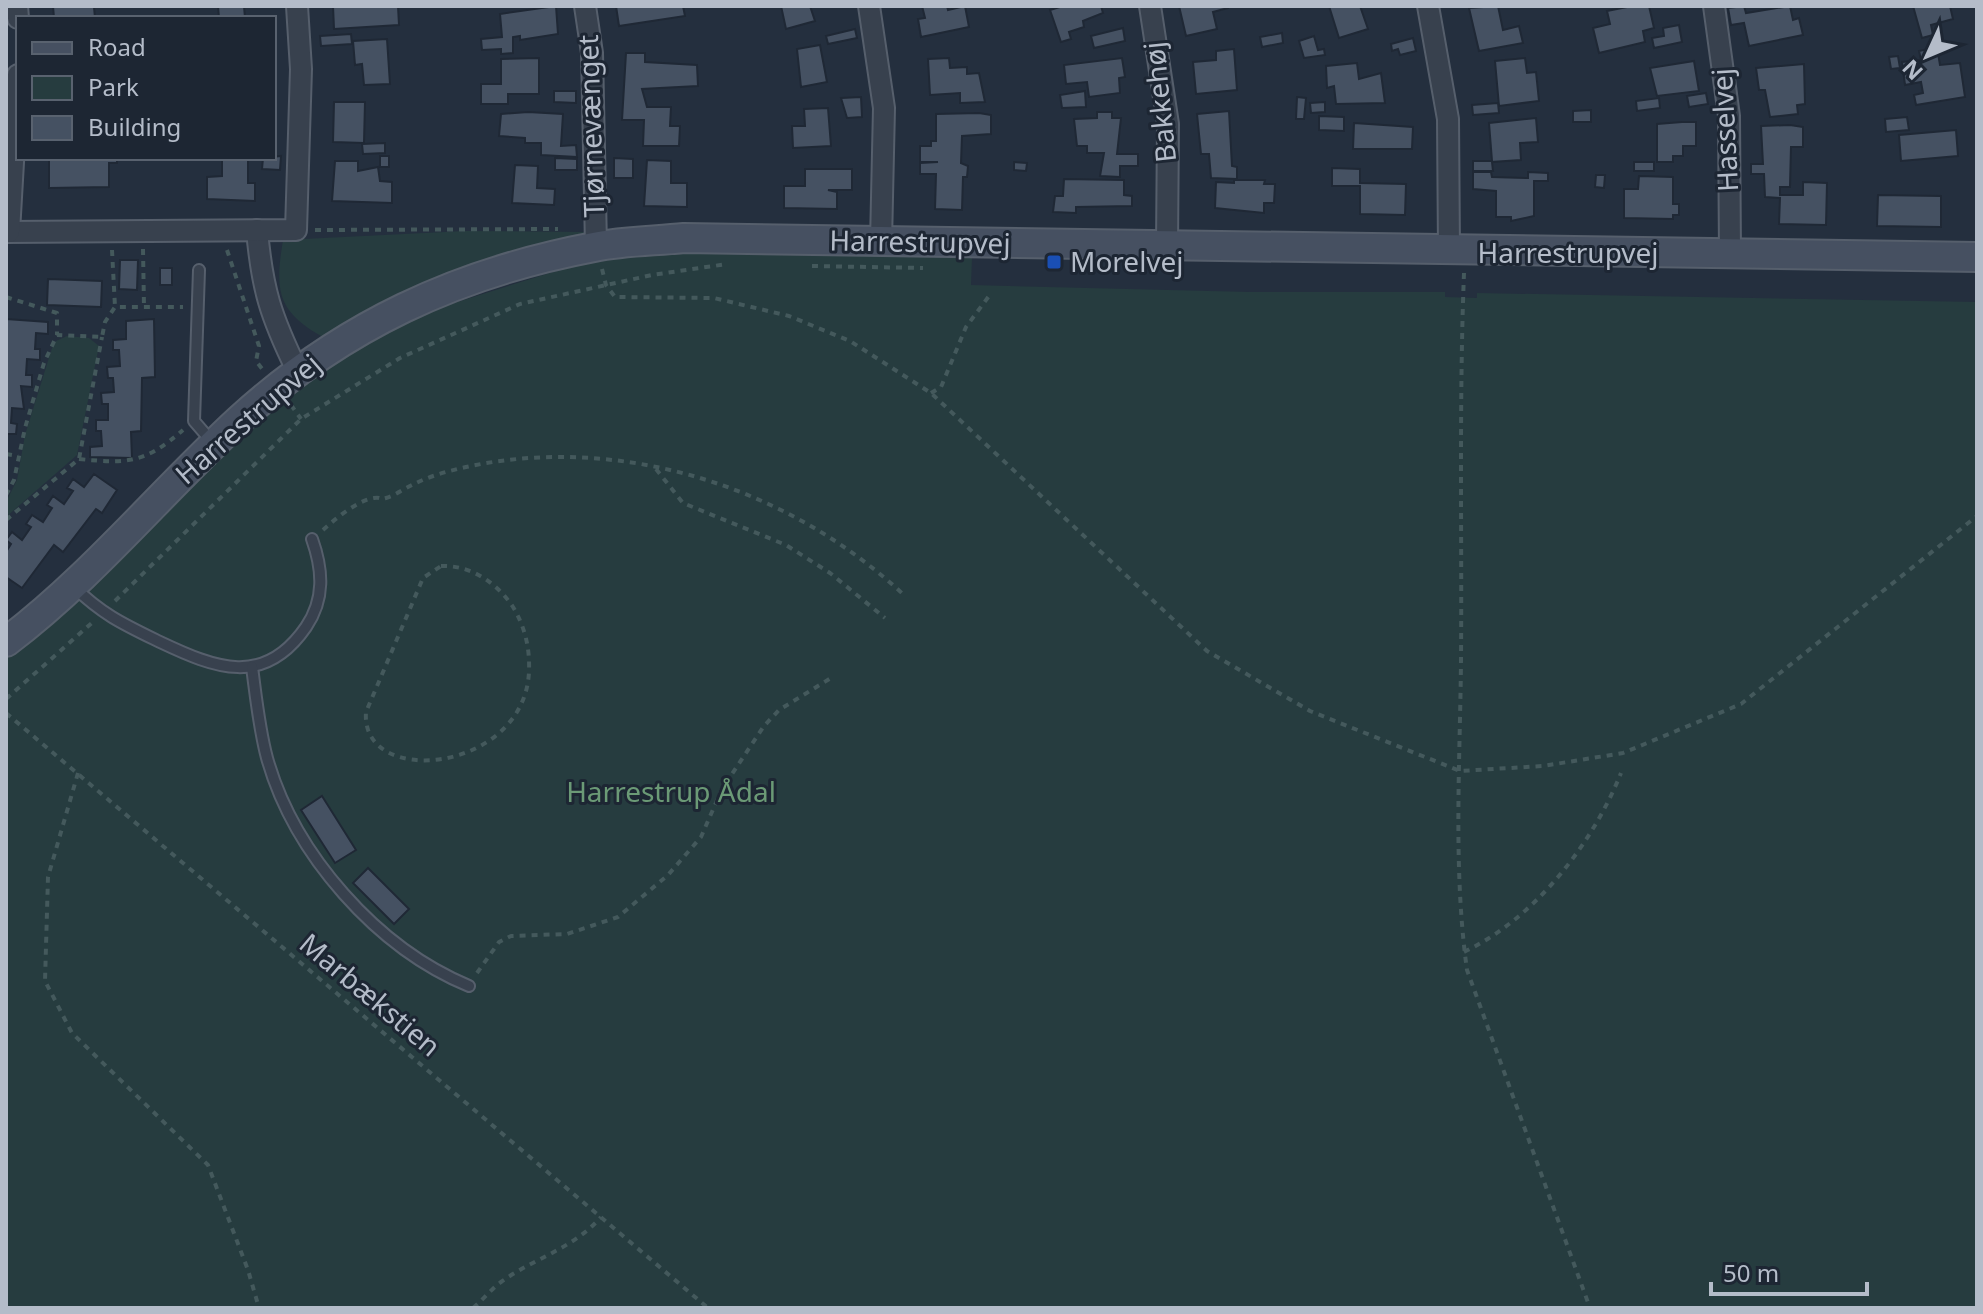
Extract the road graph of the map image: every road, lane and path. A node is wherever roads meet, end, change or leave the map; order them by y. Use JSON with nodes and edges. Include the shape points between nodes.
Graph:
{"nodes":[{"id":1,"x":297,"y":6,"type":"edge"},
{"id":2,"x":585,"y":6,"type":"edge"},
{"id":3,"x":869,"y":6,"type":"edge"},
{"id":4,"x":1150,"y":6,"type":"edge"},
{"id":5,"x":1428,"y":6,"type":"edge"},
{"id":6,"x":1714,"y":6,"type":"edge"},
{"id":7,"x":16,"y":106,"type":"edge"},
{"id":8,"x":257,"y":230,"type":"junction"},
{"id":9,"x":296,"y":230,"type":"junction"},
{"id":10,"x":111,"y":231,"type":"junction"},
{"id":11,"x":142,"y":231,"type":"junction"},
{"id":12,"x":8,"y":232,"type":"edge"},
{"id":13,"x":595,"y":237,"type":"junction"},
{"id":14,"x":881,"y":242,"type":"junction"},
{"id":15,"x":1167,"y":246,"type":"junction"},
{"id":16,"x":1730,"y":254,"type":"junction"},
{"id":17,"x":1977,"y":257,"type":"edge"},
{"id":18,"x":729,"y":264,"type":"dead end"},
{"id":19,"x":806,"y":266,"type":"dead end"},
{"id":20,"x":1461,"y":266,"type":"junction"},
{"id":21,"x":925,"y":268,"type":"dead end"},
{"id":22,"x":199,"y":270,"type":"dead end"},
{"id":23,"x":606,"y":285,"type":"junction"},
{"id":24,"x":989,"y":296,"type":"dead end"},
{"id":25,"x":6,"y":297,"type":"edge"},
{"id":26,"x":198,"y":306,"type":"junction"},
{"id":27,"x":115,"y":307,"type":"junction"},
{"id":28,"x":144,"y":307,"type":"junction"},
{"id":29,"x":57,"y":335,"type":"junction"},
{"id":30,"x":102,"y":337,"type":"junction"},
{"id":31,"x":297,"y":370,"type":"junction"},
{"id":32,"x":931,"y":393,"type":"junction"},
{"id":33,"x":194,"y":421,"type":"junction"},
{"id":34,"x":214,"y":444,"type":"junction"},
{"id":35,"x":6,"y":454,"type":"edge"},
{"id":36,"x":18,"y":456,"type":"junction"},
{"id":37,"x":79,"y":459,"type":"junction"},
{"id":38,"x":654,"y":467,"type":"junction"},
{"id":39,"x":6,"y":495,"type":"edge"},
{"id":40,"x":1977,"y":516,"type":"edge"},
{"id":41,"x":6,"y":520,"type":"edge"},
{"id":42,"x":312,"y":539,"type":"joint"},
{"id":43,"x":72,"y":584,"type":"junction"},
{"id":44,"x":905,"y":596,"type":"dead end"},
{"id":45,"x":102,"y":614,"type":"junction"},
{"id":46,"x":885,"y":618,"type":"dead end"},
{"id":47,"x":6,"y":642,"type":"edge"},
{"id":48,"x":252,"y":667,"type":"junction"},
{"id":49,"x":831,"y":678,"type":"dead end"},
{"id":50,"x":6,"y":699,"type":"edge"},
{"id":51,"x":366,"y":712,"type":"joint"},
{"id":52,"x":6,"y":713,"type":"edge"},
{"id":53,"x":1460,"y":771,"type":"junction"},
{"id":54,"x":78,"y":773,"type":"junction"},
{"id":55,"x":1621,"y":773,"type":"dead end"},
{"id":56,"x":1464,"y":952,"type":"junction"},
{"id":57,"x":469,"y":986,"type":"joint"},
{"id":58,"x":601,"y":1217,"type":"junction"},
{"id":59,"x":259,"y":1308,"type":"edge"},
{"id":60,"x":473,"y":1308,"type":"edge"},
{"id":61,"x":708,"y":1308,"type":"edge"},
{"id":62,"x":1590,"y":1308,"type":"edge"}],
"edges":[{"from":1,"to":9,"type":"street","via":[[301,69]]},
{"from":2,"to":13,"type":"street","name":"Tjørnevænget","via":[[592,53]]},
{"from":3,"to":14,"type":"street","via":[[884,108]]},
{"from":4,"to":15,"type":"street","name":"Bakkehøj","via":[[1168,124]]},
{"from":5,"to":20,"type":"street","via":[[1448,119]]},
{"from":6,"to":16,"type":"street","name":"Hasselvej","via":[[1729,116]]},
{"from":7,"to":12,"type":"street"},
{"from":8,"to":9,"type":"street"},
{"from":8,"to":11,"type":"street"},
{"from":8,"to":31,"type":"street","via":[[262,285]]},
{"from":9,"to":13,"type":"path"},
{"from":10,"to":11,"type":"street"},
{"from":10,"to":12,"type":"street"},
{"from":10,"to":27,"type":"path"},
{"from":11,"to":28,"type":"path"},
{"from":13,"to":14,"type":"street","name":"Harrestrupvej"},
{"from":13,"to":31,"type":"street","name":"Harrestrupvej","via":[[398,308]]},
{"from":14,"to":15,"type":"street","name":"Harrestrupvej"},
{"from":15,"to":20,"type":"street","name":"Harrestrupvej"},
{"from":16,"to":17,"type":"street","name":"Harrestrupvej"},
{"from":16,"to":20,"type":"street","name":"Harrestrupvej"},
{"from":18,"to":23,"type":"path"},
{"from":19,"to":21,"type":"path"},
{"from":20,"to":53,"type":"path"},
{"from":22,"to":26,"type":"lane"},
{"from":23,"to":32,"type":"path","via":[[615,297],[714,298],[789,316],[850,341]]},
{"from":23,"to":45,"type":"path","via":[[520,304],[453,331],[301,419]]},
{"from":24,"to":32,"type":"path","via":[[966,327],[941,387]]},
{"from":25,"to":29,"type":"path","via":[[57,313]]},
{"from":26,"to":28,"type":"path"},
{"from":26,"to":33,"type":"lane"},
{"from":27,"to":28,"type":"path"},
{"from":27,"to":30,"type":"path"},
{"from":29,"to":30,"type":"path"},
{"from":29,"to":36,"type":"path"},
{"from":30,"to":37,"type":"path"},
{"from":31,"to":34,"type":"street","name":"Harrestrupvej"},
{"from":32,"to":53,"type":"path","via":[[1207,651],[1310,711]]},
{"from":33,"to":34,"type":"lane"},
{"from":33,"to":37,"type":"path","via":[[157,453],[134,462]]},
{"from":34,"to":43,"type":"street","name":"Harrestrupvej"},
{"from":35,"to":36,"type":"path"},
{"from":36,"to":39,"type":"path"},
{"from":37,"to":41,"type":"path"},
{"from":38,"to":42,"type":"path","via":[[572,456],[463,467],[385,498],[372,498]]},
{"from":38,"to":44,"type":"path","via":[[722,484],[798,517]]},
{"from":38,"to":46,"type":"path","via":[[683,503],[786,545]]},
{"from":40,"to":53,"type":"path","via":[[1741,704],[1623,753],[1543,766]]},
{"from":42,"to":48,"type":"lane","via":[[321,583],[315,613],[296,641]]},
{"from":43,"to":45,"type":"lane"},
{"from":43,"to":47,"type":"street","name":"Harrestrupvej"},
{"from":45,"to":48,"type":"lane","via":[[209,665]]},
{"from":45,"to":50,"type":"path"},
{"from":48,"to":57,"type":"lane","via":[[267,759],[282,800],[307,842],[377,926],[440,974]]},
{"from":49,"to":57,"type":"path","via":[[779,710],[764,726],[722,789],[701,837],[668,875],[618,917],[567,934],[511,936],[499,942]]},
{"from":51,"to":51,"type":"path","via":[[428,573],[441,566],[469,571],[509,602],[527,639],[529,679],[518,712],[496,737],[462,755],[421,761],[377,743],[367,730]]},
{"from":52,"to":54,"type":"path","name":"Marbækstien"},
{"from":53,"to":56,"type":"path"},
{"from":54,"to":58,"type":"path","name":"Marbækstien"},
{"from":54,"to":59,"type":"path","via":[[48,877],[45,981],[72,1033],[208,1165]]},
{"from":55,"to":56,"type":"path","via":[[1610,801],[1549,888],[1520,919]]},
{"from":56,"to":62,"type":"path"},
{"from":58,"to":60,"type":"path","via":[[556,1253],[501,1282]]},
{"from":58,"to":61,"type":"path","name":"Marbækstien"}]}
